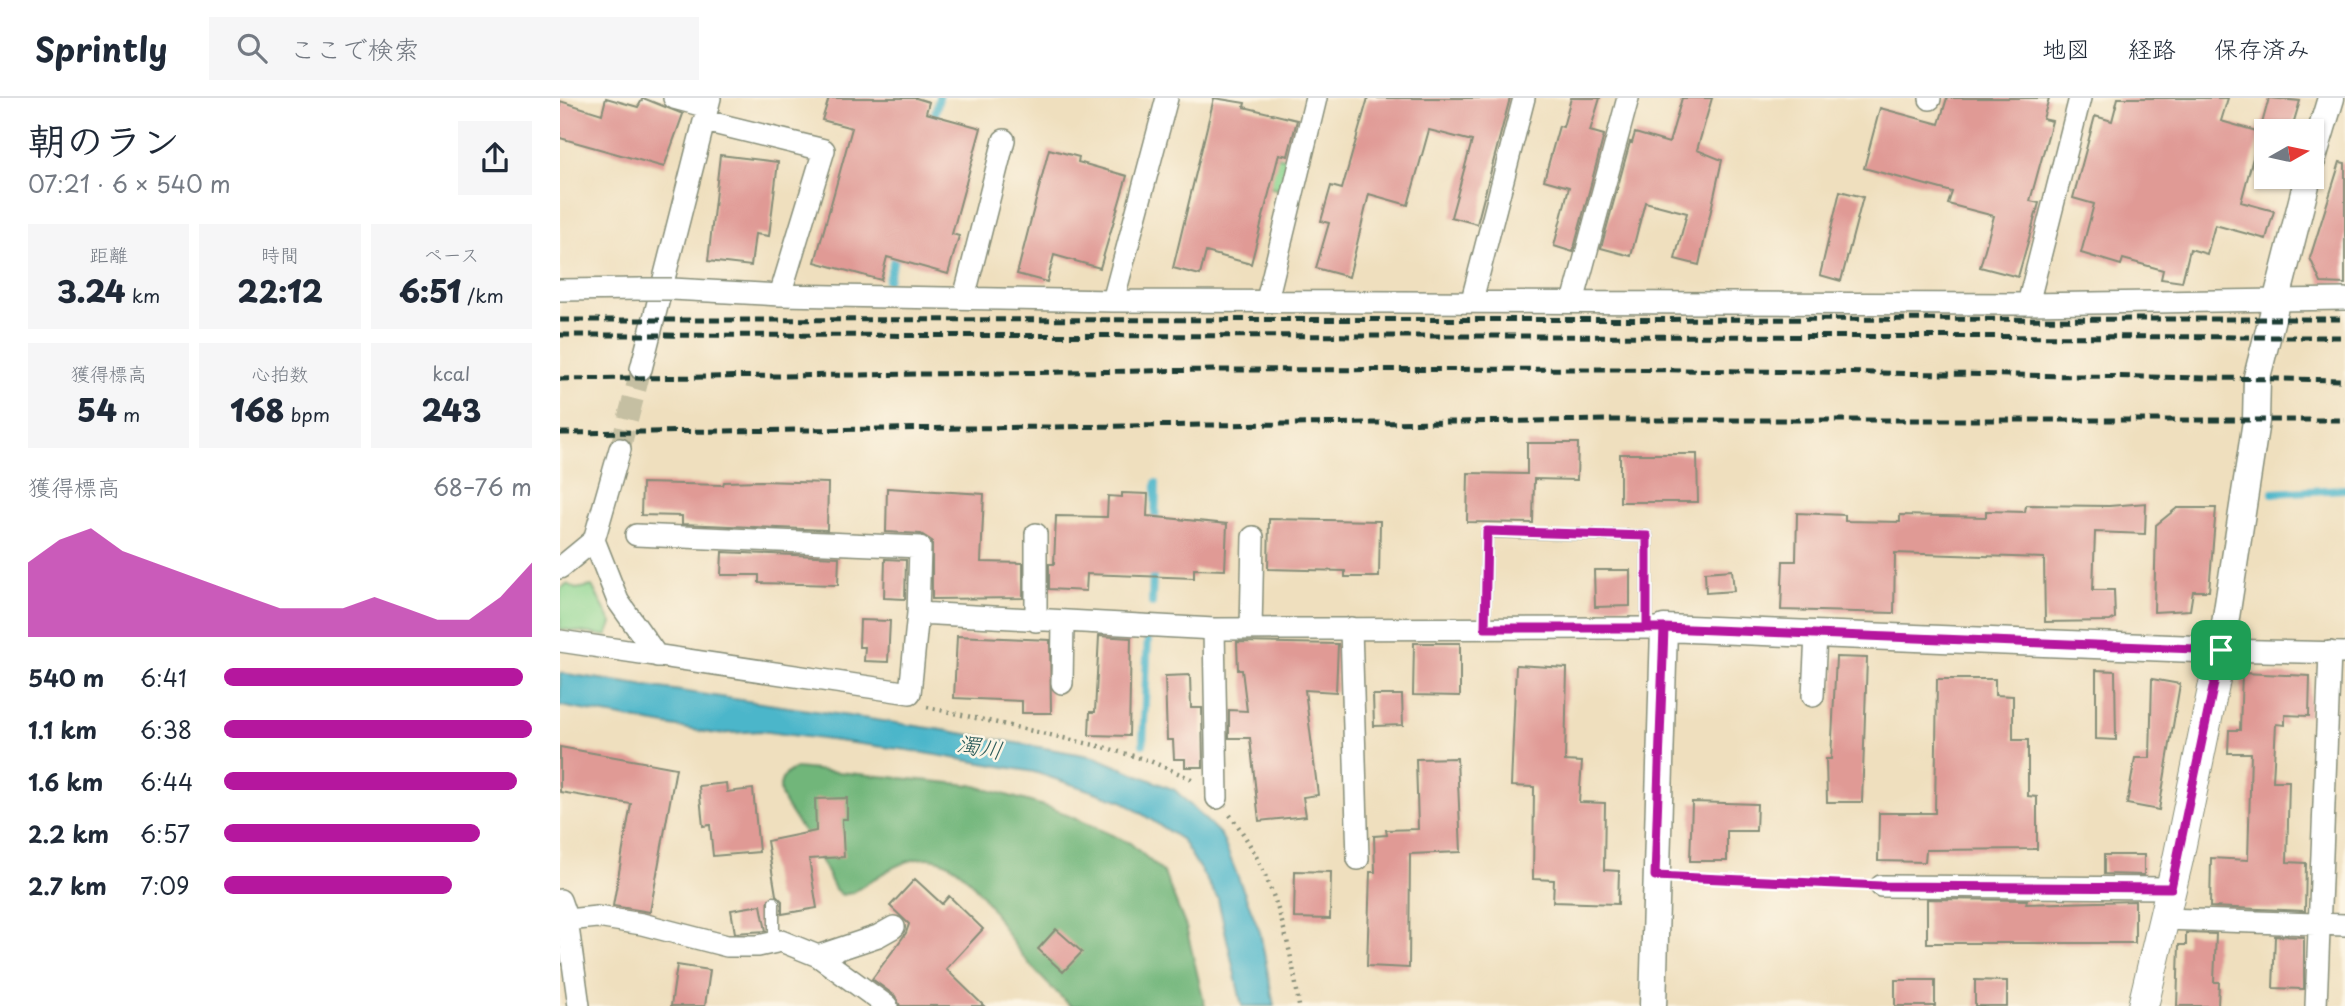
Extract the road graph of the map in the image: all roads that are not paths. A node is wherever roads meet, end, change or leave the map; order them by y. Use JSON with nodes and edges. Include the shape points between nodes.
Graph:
{"nodes":[{"id":1,"x":674,"y":98,"type":"edge"},
{"id":2,"x":1167,"y":98,"type":"edge"},
{"id":3,"x":1316,"y":98,"type":"edge"},
{"id":4,"x":1524,"y":98,"type":"edge"},
{"id":5,"x":1628,"y":98,"type":"edge"},
{"id":6,"x":2080,"y":98,"type":"edge"},
{"id":7,"x":2328,"y":99,"type":"edge"},
{"id":8,"x":708,"y":109,"type":"edge"},
{"id":9,"x":2323,"y":119,"type":"edge"},
{"id":10,"x":1004,"y":140,"type":"dead end"},
{"id":11,"x":2305,"y":189,"type":"edge"},
{"id":12,"x":560,"y":290,"type":"edge"},
{"id":13,"x":780,"y":295,"type":"junction"},
{"id":14,"x":964,"y":298,"type":"junction"},
{"id":15,"x":2276,"y":299,"type":"junction"},
{"id":16,"x":2345,"y":299,"type":"edge"},
{"id":17,"x":1267,"y":300,"type":"junction"},
{"id":18,"x":1472,"y":300,"type":"junction"},
{"id":19,"x":1113,"y":301,"type":"junction"},
{"id":20,"x":1573,"y":302,"type":"junction"},
{"id":21,"x":2028,"y":304,"type":"junction"},
{"id":22,"x":641,"y":369,"type":"tunnel mouth"},
{"id":23,"x":620,"y":449,"type":"tunnel mouth"},
{"id":24,"x":1036,"y":534,"type":"dead end"},
{"id":25,"x":636,"y":535,"type":"dead end"},
{"id":26,"x":1253,"y":537,"type":"dead end"},
{"id":27,"x":594,"y":540,"type":"junction"},
{"id":28,"x":560,"y":568,"type":"edge"},
{"id":29,"x":918,"y":613,"type":"junction"},
{"id":30,"x":1036,"y":621,"type":"junction"},
{"id":31,"x":1063,"y":622,"type":"junction"},
{"id":32,"x":1214,"y":628,"type":"junction"},
{"id":33,"x":1351,"y":628,"type":"junction"},
{"id":34,"x":1485,"y":628,"type":"junction"},
{"id":35,"x":1656,"y":628,"type":"junction"},
{"id":36,"x":1251,"y":629,"type":"junction"},
{"id":37,"x":1816,"y":634,"type":"junction"},
{"id":38,"x":560,"y":642,"type":"edge"},
{"id":39,"x":2221,"y":650,"type":"junction"},
{"id":40,"x":2338,"y":652,"type":"edge"},
{"id":41,"x":657,"y":656,"type":"junction"},
{"id":42,"x":1062,"y":683,"type":"dead end"},
{"id":43,"x":1813,"y":696,"type":"dead end"},
{"id":44,"x":2335,"y":770,"type":"edge"},
{"id":45,"x":1217,"y":798,"type":"road end"},
{"id":46,"x":1358,"y":859,"type":"dead end"},
{"id":47,"x":1881,"y":886,"type":"road end"},
{"id":48,"x":2171,"y":888,"type":"junction"},
{"id":49,"x":774,"y":902,"type":"dead end"},
{"id":50,"x":564,"y":910,"type":"edge"},
{"id":51,"x":2164,"y":919,"type":"junction"},
{"id":52,"x":2320,"y":924,"type":"junction"},
{"id":53,"x":2345,"y":925,"type":"edge"},
{"id":54,"x":894,"y":926,"type":"dead end"},
{"id":55,"x":774,"y":942,"type":"junction"},
{"id":56,"x":818,"y":957,"type":"junction"},
{"id":57,"x":579,"y":1006,"type":"edge"},
{"id":58,"x":887,"y":1006,"type":"edge"},
{"id":59,"x":1653,"y":1006,"type":"edge"},
{"id":60,"x":2143,"y":1006,"type":"edge"},
{"id":61,"x":2316,"y":1006,"type":"edge"}],
"edges":[{"from":1,"to":8,"type":"street"},
{"from":2,"to":19,"type":"street"},
{"from":3,"to":17,"type":"street"},
{"from":4,"to":18,"type":"street"},
{"from":5,"to":20,"type":"street"},
{"from":6,"to":21,"type":"street"},
{"from":7,"to":9,"type":"street"},
{"from":8,"to":13,"type":"street","via":[[824,150]]},
{"from":8,"to":22,"type":"street"},
{"from":10,"to":14,"type":"street"},
{"from":11,"to":15,"type":"street"},
{"from":12,"to":13,"type":"street","bridge":true,"via":[[672,289]]},
{"from":13,"to":14,"type":"street"},
{"from":14,"to":19,"type":"street"},
{"from":15,"to":16,"type":"street"},
{"from":15,"to":21,"type":"street"},
{"from":15,"to":39,"type":"street","via":[[2257,377],[2256,421]]},
{"from":17,"to":18,"type":"street"},
{"from":17,"to":19,"type":"street"},
{"from":18,"to":20,"type":"street"},
{"from":20,"to":21,"type":"street"},
{"from":23,"to":27,"type":"street"},
{"from":24,"to":30,"type":"street"},
{"from":25,"to":29,"type":"street","via":[[920,547]]},
{"from":26,"to":36,"type":"street"},
{"from":27,"to":28,"type":"street"},
{"from":27,"to":41,"type":"street","via":[[618,601]]},
{"from":29,"to":30,"type":"street"},
{"from":29,"to":41,"type":"street","via":[[910,693]]},
{"from":30,"to":31,"type":"street"},
{"from":31,"to":32,"type":"street"},
{"from":31,"to":42,"type":"street"},
{"from":32,"to":36,"type":"street"},
{"from":32,"to":45,"type":"street"},
{"from":33,"to":34,"type":"street"},
{"from":33,"to":36,"type":"street"},
{"from":33,"to":46,"type":"street"},
{"from":34,"to":35,"type":"street"},
{"from":34,"to":35,"type":"lane","via":[[1487,531],[1647,536]]},
{"from":35,"to":37,"type":"street"},
{"from":35,"to":59,"type":"street"},
{"from":37,"to":39,"type":"street"},
{"from":37,"to":43,"type":"street"},
{"from":38,"to":41,"type":"street"},
{"from":39,"to":40,"type":"street"},
{"from":39,"to":48,"type":"main road"},
{"from":40,"to":44,"type":"street"},
{"from":44,"to":52,"type":"street"},
{"from":47,"to":48,"type":"street"},
{"from":48,"to":51,"type":"main road"},
{"from":49,"to":55,"type":"lane"},
{"from":50,"to":55,"type":"street","via":[[727,946]]},
{"from":50,"to":57,"type":"street"},
{"from":51,"to":52,"type":"street"},
{"from":51,"to":60,"type":"main road"},
{"from":52,"to":53,"type":"street"},
{"from":52,"to":61,"type":"street"},
{"from":54,"to":56,"type":"street"},
{"from":55,"to":56,"type":"street","via":[[796,944]]},
{"from":56,"to":58,"type":"street"}]}
